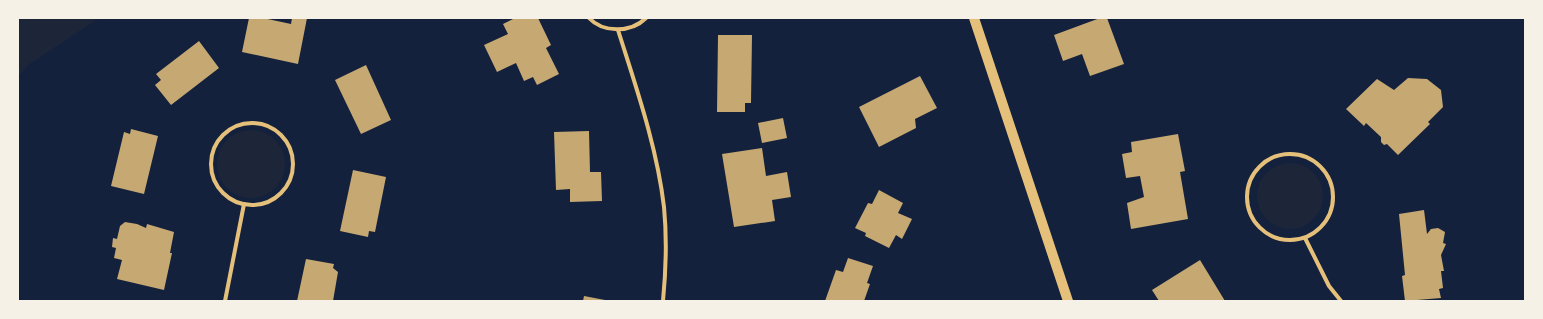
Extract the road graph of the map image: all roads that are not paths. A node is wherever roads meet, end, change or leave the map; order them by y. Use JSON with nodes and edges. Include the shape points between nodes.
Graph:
{"nodes":[{"id":1,"x":589,"y":18,"type":"edge"},
{"id":2,"x":646,"y":18,"type":"edge"},
{"id":3,"x":974,"y":18,"type":"edge"},
{"id":4,"x":618,"y":30,"type":"junction"},
{"id":5,"x":244,"y":204,"type":"junction"},
{"id":6,"x":1305,"y":238,"type":"junction"},
{"id":7,"x":224,"y":301,"type":"edge"},
{"id":8,"x":663,"y":301,"type":"edge"},
{"id":9,"x":1068,"y":301,"type":"edge"},
{"id":10,"x":1341,"y":301,"type":"edge"}],
"edges":[{"from":1,"to":4,"type":"street","via":[[605,28]]},
{"from":2,"to":4,"type":"street","via":[[632,27]]},
{"from":3,"to":9,"type":"main road"},
{"from":4,"to":8,"type":"street","via":[[652,144],[664,206],[666,269]]},
{"from":5,"to":5,"type":"street","via":[[258,205],[271,200],[282,191],[290,179],[293,166],[291,152],[285,139],[275,130],[262,124],[249,123],[225,132],[216,142],[212,155],[214,181],[232,200]]},
{"from":5,"to":7,"type":"street"},
{"from":6,"to":6,"type":"street","via":[[1317,231],[1327,220],[1332,208],[1333,193],[1330,180],[1322,168],[1311,159],[1298,154],[1284,154],[1258,167],[1250,179],[1246,194],[1248,208],[1253,222],[1276,239],[1291,241]]},
{"from":6,"to":10,"type":"street","via":[[1329,286]]}]}
